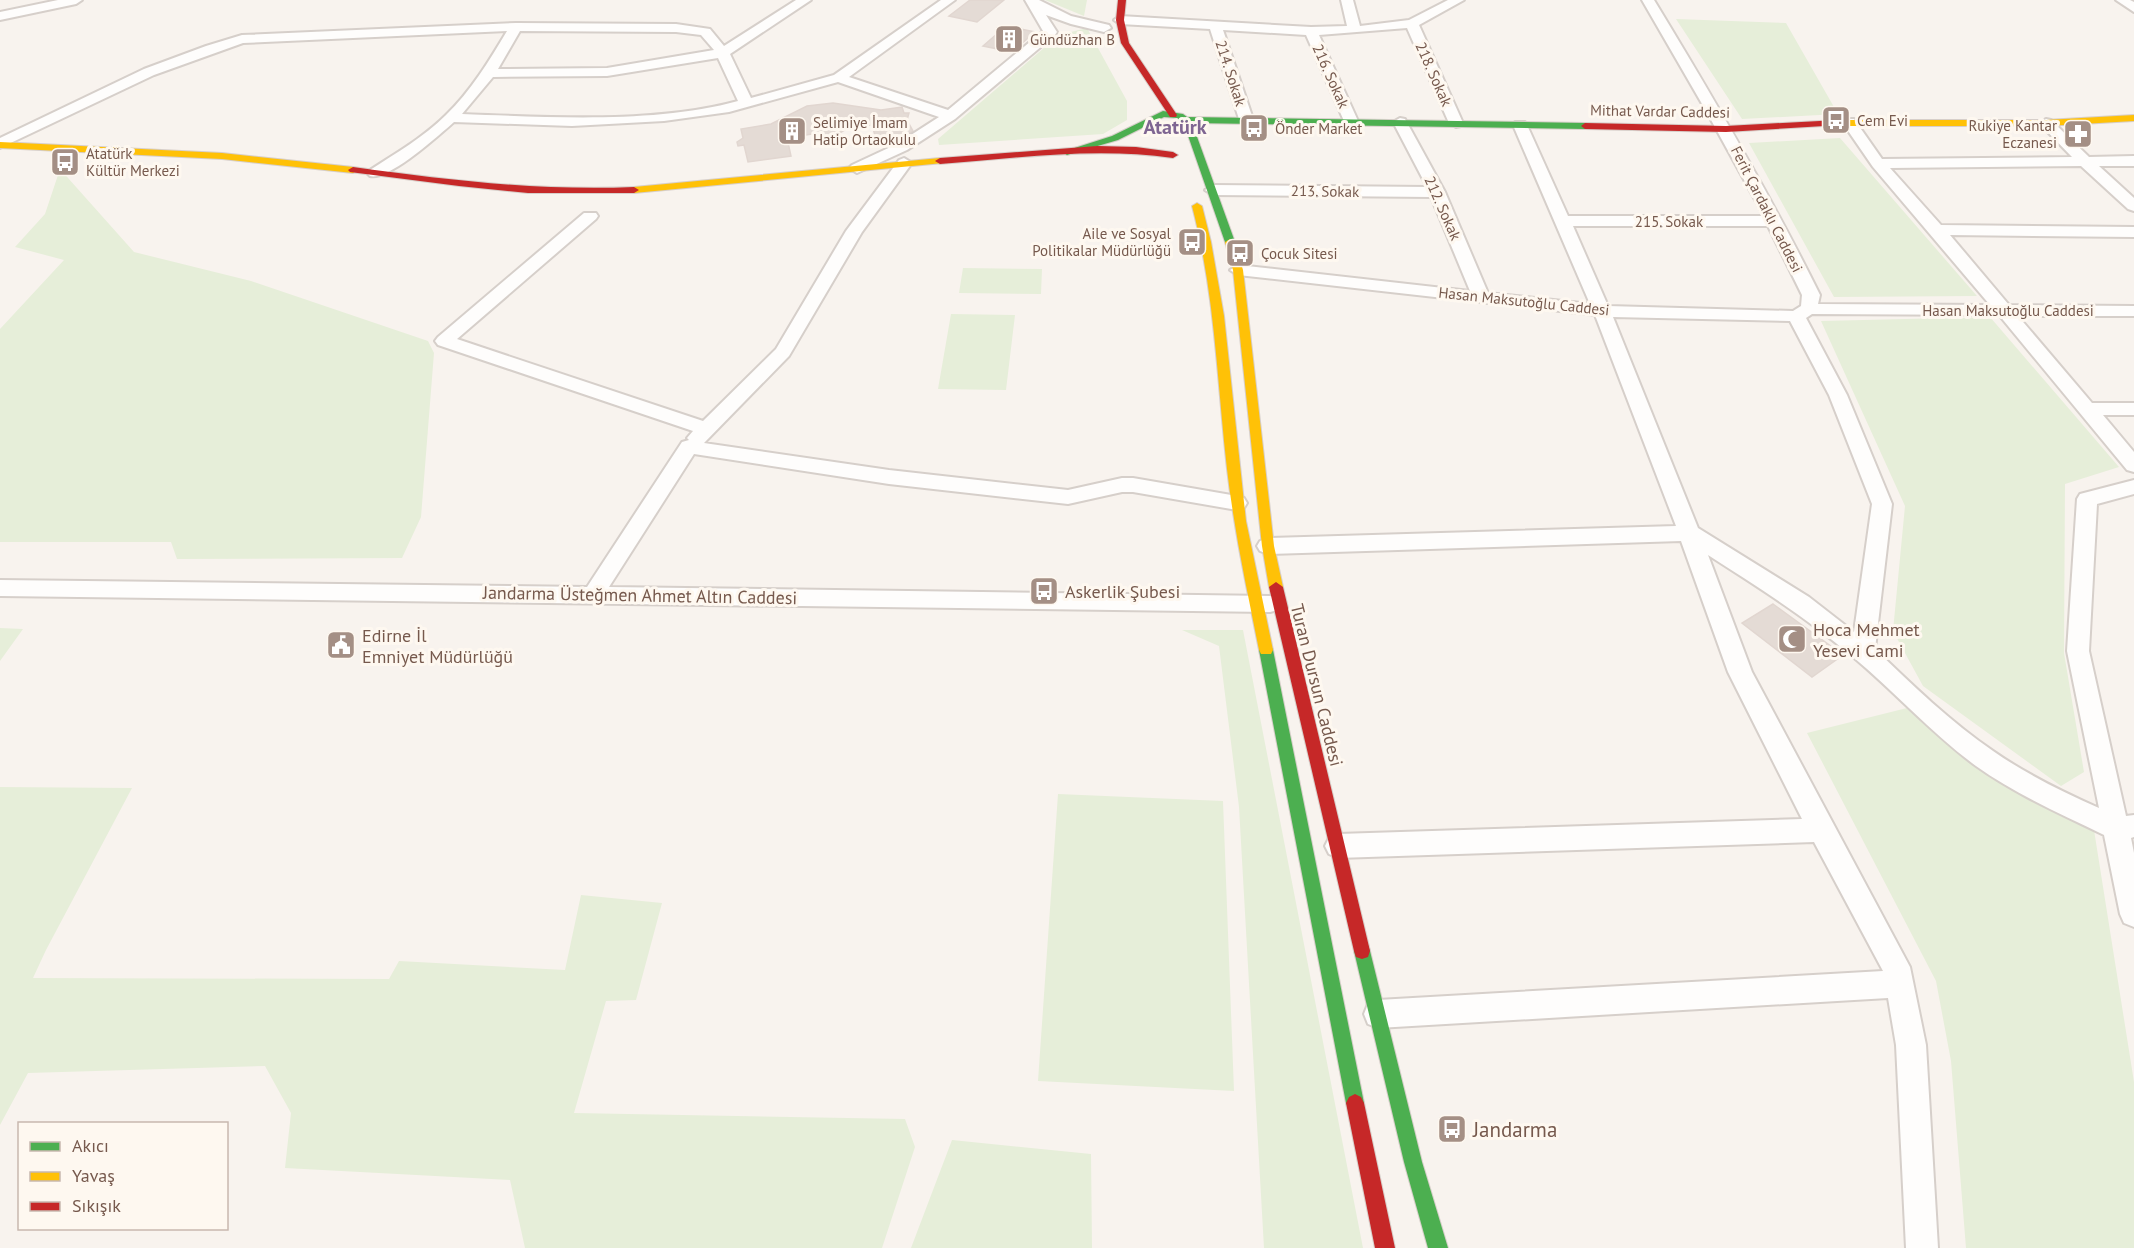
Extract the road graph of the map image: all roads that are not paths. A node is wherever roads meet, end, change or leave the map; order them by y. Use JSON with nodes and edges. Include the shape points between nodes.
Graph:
{"nodes":[{"id":1,"x":76,"y":0,"type":"edge"},
{"id":2,"x":805,"y":0,"type":"edge"},
{"id":3,"x":949,"y":0,"type":"edge"},
{"id":4,"x":1031,"y":0,"type":"edge"},
{"id":5,"x":1122,"y":0,"type":"edge"},
{"id":6,"x":1347,"y":0,"type":"edge"},
{"id":7,"x":1458,"y":0,"type":"edge"},
{"id":8,"x":1648,"y":0,"type":"edge"},
{"id":9,"x":2122,"y":0,"type":"edge"},
{"id":10,"x":2134,"y":8,"type":"edge"},
{"id":11,"x":0,"y":16,"type":"edge"},
{"id":12,"x":1120,"y":20,"type":"junction"},
{"id":13,"x":1103,"y":22,"type":"joint"},
{"id":14,"x":1412,"y":24,"type":"junction"},
{"id":15,"x":516,"y":27,"type":"junction"},
{"id":16,"x":1216,"y":27,"type":"junction"},
{"id":17,"x":1355,"y":30,"type":"junction"},
{"id":18,"x":1311,"y":32,"type":"junction"},
{"id":19,"x":723,"y":53,"type":"junction"},
{"id":20,"x":1118,"y":58,"type":"dead end"},
{"id":21,"x":489,"y":73,"type":"junction"},
{"id":22,"x":839,"y":78,"type":"junction"},
{"id":23,"x":746,"y":103,"type":"junction"},
{"id":24,"x":950,"y":116,"type":"junction"},
{"id":25,"x":451,"y":118,"type":"junction"},
{"id":26,"x":2134,"y":118,"type":"edge"},
{"id":27,"x":1246,"y":119,"type":"junction"},
{"id":28,"x":1182,"y":120,"type":"junction"},
{"id":29,"x":1351,"y":120,"type":"junction"},
{"id":30,"x":1400,"y":122,"type":"junction"},
{"id":31,"x":1849,"y":122,"type":"junction"},
{"id":32,"x":1456,"y":123,"type":"junction"},
{"id":33,"x":2046,"y":123,"type":"junction"},
{"id":34,"x":1520,"y":125,"type":"junction"},
{"id":35,"x":1148,"y":127,"type":"junction"},
{"id":36,"x":1726,"y":129,"type":"junction"},
{"id":37,"x":1176,"y":136,"type":"dead end"},
{"id":38,"x":0,"y":144,"type":"edge"},
{"id":39,"x":1084,"y":147,"type":"junction"},
{"id":40,"x":1067,"y":152,"type":"junction"},
{"id":41,"x":2084,"y":161,"type":"junction"},
{"id":42,"x":2134,"y":162,"type":"edge"},
{"id":43,"x":904,"y":163,"type":"junction"},
{"id":44,"x":1878,"y":164,"type":"junction"},
{"id":45,"x":857,"y":168,"type":"junction"},
{"id":46,"x":375,"y":173,"type":"junction"},
{"id":47,"x":1213,"y":190,"type":"junction"},
{"id":48,"x":1437,"y":192,"type":"junction"},
{"id":49,"x":1194,"y":196,"type":"dead end"},
{"id":50,"x":2134,"y":206,"type":"edge"},
{"id":51,"x":590,"y":216,"type":"dead end"},
{"id":52,"x":1562,"y":221,"type":"junction"},
{"id":53,"x":1775,"y":221,"type":"junction"},
{"id":54,"x":1937,"y":230,"type":"junction"},
{"id":55,"x":2134,"y":232,"type":"edge"},
{"id":56,"x":1238,"y":270,"type":"junction"},
{"id":57,"x":1481,"y":297,"type":"junction"},
{"id":58,"x":1805,"y":307,"type":"junction"},
{"id":59,"x":2002,"y":310,"type":"junction"},
{"id":60,"x":1602,"y":311,"type":"junction"},
{"id":61,"x":2134,"y":311,"type":"edge"},
{"id":62,"x":2086,"y":409,"type":"junction"},
{"id":63,"x":2134,"y":409,"type":"edge"},
{"id":64,"x":705,"y":428,"type":"junction"},
{"id":65,"x":689,"y":447,"type":"junction"},
{"id":66,"x":2134,"y":465,"type":"edge"},
{"id":67,"x":2134,"y":487,"type":"edge"},
{"id":68,"x":1237,"y":503,"type":"junction"},
{"id":69,"x":1689,"y":533,"type":"junction"},
{"id":70,"x":1268,"y":546,"type":"junction"},
{"id":71,"x":0,"y":588,"type":"edge"},
{"id":72,"x":593,"y":595,"type":"junction"},
{"id":73,"x":1256,"y":603,"type":"junction"},
{"id":74,"x":1279,"y":604,"type":"junction"},
{"id":75,"x":1863,"y":652,"type":"junction"},
{"id":76,"x":2125,"y":827,"type":"edge"},
{"id":77,"x":1821,"y":830,"type":"junction"},
{"id":78,"x":1338,"y":846,"type":"junction"},
{"id":79,"x":2134,"y":914,"type":"edge"},
{"id":80,"x":1900,"y":984,"type":"junction"},
{"id":81,"x":1378,"y":1014,"type":"junction"},
{"id":82,"x":1385,"y":1248,"type":"edge"},
{"id":83,"x":1438,"y":1248,"type":"edge"},
{"id":84,"x":1922,"y":1248,"type":"edge"}],
"edges":[{"from":1,"to":11,"type":"street"},
{"from":2,"to":19,"type":"street"},
{"from":3,"to":22,"type":"street"},
{"from":4,"to":13,"type":"street","via":[[1070,21]]},
{"from":4,"to":24,"type":"street","via":[[1050,32]]},
{"from":5,"to":12,"type":"main road","name":"Turan Dursun Caddesi"},
{"from":6,"to":17,"type":"street"},
{"from":7,"to":14,"type":"street"},
{"from":8,"to":36,"type":"street","name":"Ferit Çardaklı Caddesi"},
{"from":9,"to":10,"type":"street"},
{"from":12,"to":16,"type":"street"},
{"from":12,"to":28,"type":"main road","name":"Turan Dursun Caddesi","via":[[1125,43]]},
{"from":13,"to":20,"type":"main road"},
{"from":14,"to":17,"type":"street"},
{"from":14,"to":32,"type":"street","name":"218. Sokak"},
{"from":15,"to":19,"type":"street","via":[[690,29],[705,32]]},
{"from":15,"to":21,"type":"street"},
{"from":15,"to":38,"type":"street","via":[[242,39],[115,87]]},
{"from":16,"to":18,"type":"street"},
{"from":16,"to":27,"type":"street","name":"214. Sokak"},
{"from":17,"to":18,"type":"street"},
{"from":18,"to":29,"type":"street","name":"216. Sokak"},
{"from":19,"to":21,"type":"street","via":[[607,72]]},
{"from":19,"to":23,"type":"street"},
{"from":21,"to":25,"type":"street"},
{"from":22,"to":23,"type":"street"},
{"from":22,"to":24,"type":"street"},
{"from":23,"to":25,"type":"street","via":[[608,122]]},
{"from":24,"to":45,"type":"street","via":[[902,147]]},
{"from":25,"to":46,"type":"street"},
{"from":26,"to":33,"type":"main road","name":"Mithat Vardar Caddesi"},
{"from":27,"to":28,"type":"main road","name":"Mithat Vardar Caddesi"},
{"from":27,"to":29,"type":"main road","name":"Mithat Vardar Caddesi"},
{"from":28,"to":35,"type":"main road","name":"Mithat Vardar Caddesi","via":[[1158,114]]},
{"from":28,"to":37,"type":"main road","via":[[1187,131]]},
{"from":28,"to":47,"type":"main road","name":"Turan Dursun Caddesi"},
{"from":29,"to":30,"type":"main road","name":"Mithat Vardar Caddesi"},
{"from":30,"to":32,"type":"main road","name":"Mithat Vardar Caddesi"},
{"from":30,"to":48,"type":"street","name":"212. Sokak"},
{"from":31,"to":33,"type":"main road","name":"Mithat Vardar Caddesi"},
{"from":31,"to":36,"type":"main road","name":"Mithat Vardar Caddesi"},
{"from":31,"to":44,"type":"street"},
{"from":32,"to":34,"type":"main road","name":"Mithat Vardar Caddesi"},
{"from":33,"to":41,"type":"street"},
{"from":34,"to":36,"type":"main road","name":"Mithat Vardar Caddesi"},
{"from":34,"to":52,"type":"street"},
{"from":35,"to":39,"type":"main road","name":"Mithat Vardar Caddesi"},
{"from":35,"to":39,"type":"main road"},
{"from":35,"to":40,"type":"main road","via":[[1176,160],[1154,150]]},
{"from":36,"to":53,"type":"street","name":"Ferit Çardaklı Caddesi"},
{"from":38,"to":46,"type":"main road","via":[[259,158]]},
{"from":39,"to":40,"type":"main road"},
{"from":40,"to":43,"type":"main road"},
{"from":41,"to":42,"type":"street"},
{"from":41,"to":44,"type":"street"},
{"from":41,"to":50,"type":"street"},
{"from":43,"to":45,"type":"main road"},
{"from":43,"to":64,"type":"street","via":[[854,231],[783,352]]},
{"from":44,"to":54,"type":"street"},
{"from":45,"to":46,"type":"main road","via":[[570,192],[473,188]]},
{"from":47,"to":48,"type":"street","name":"213. Sokak"},
{"from":47,"to":56,"type":"main road","name":"Turan Dursun Caddesi"},
{"from":48,"to":57,"type":"street","name":"212. Sokak"},
{"from":49,"to":68,"type":"main road","via":[[1205,232],[1219,323]]},
{"from":51,"to":64,"type":"street","via":[[444,341]]},
{"from":52,"to":53,"type":"street","name":"215. Sokak"},
{"from":52,"to":60,"type":"street"},
{"from":53,"to":58,"type":"street","name":"Ferit Çardaklı Caddesi"},
{"from":54,"to":55,"type":"street"},
{"from":54,"to":59,"type":"street"},
{"from":56,"to":57,"type":"street","name":"Hasan Maksutoğlu Caddesi"},
{"from":56,"to":70,"type":"main road","name":"Turan Dursun Caddesi"},
{"from":57,"to":60,"type":"street","name":"Hasan Maksutoğlu Caddesi"},
{"from":58,"to":59,"type":"street","name":"Hasan Maksutoğlu Caddesi"},
{"from":58,"to":60,"type":"street","name":"Hasan Maksutoğlu Caddesi"},
{"from":58,"to":75,"type":"street","name":"Ferit Çardaklı Caddesi","via":[[1882,504]]},
{"from":59,"to":61,"type":"street","name":"Hasan Maksutoğlu Caddesi"},
{"from":59,"to":62,"type":"street"},
{"from":60,"to":69,"type":"street"},
{"from":62,"to":63,"type":"street"},
{"from":62,"to":66,"type":"street"},
{"from":64,"to":65,"type":"street"},
{"from":65,"to":68,"type":"street","via":[[889,477],[1068,497],[1133,485]]},
{"from":65,"to":72,"type":"street"},
{"from":67,"to":76,"type":"street","via":[[2087,499],[2078,651]]},
{"from":68,"to":73,"type":"main road"},
{"from":69,"to":70,"type":"street"},
{"from":69,"to":75,"type":"street","via":[[1801,603]]},
{"from":69,"to":77,"type":"street","via":[[1740,672]]},
{"from":70,"to":74,"type":"main road","name":"Turan Dursun Caddesi"},
{"from":71,"to":72,"type":"street","name":"Jandarma Üsteğmen Ahmet Altın Caddesi"},
{"from":72,"to":73,"type":"street","name":"Jandarma Üsteğmen Ahmet Altın Caddesi"},
{"from":73,"to":74,"type":"street","name":"Jandarma Üsteğmen Ahmet Altın Caddesi"},
{"from":73,"to":82,"type":"main road"},
{"from":74,"to":78,"type":"main road","name":"Turan Dursun Caddesi"},
{"from":75,"to":76,"type":"street","via":[[1985,759],[2053,799]]},
{"from":76,"to":79,"type":"street"},
{"from":77,"to":78,"type":"street"},
{"from":77,"to":80,"type":"street","via":[[1896,967]]},
{"from":78,"to":81,"type":"main road","name":"Turan Dursun Caddesi"},
{"from":80,"to":81,"type":"street"},
{"from":80,"to":84,"type":"street","via":[[1911,1045]]},
{"from":81,"to":83,"type":"main road","name":"Turan Dursun Caddesi"}]}
